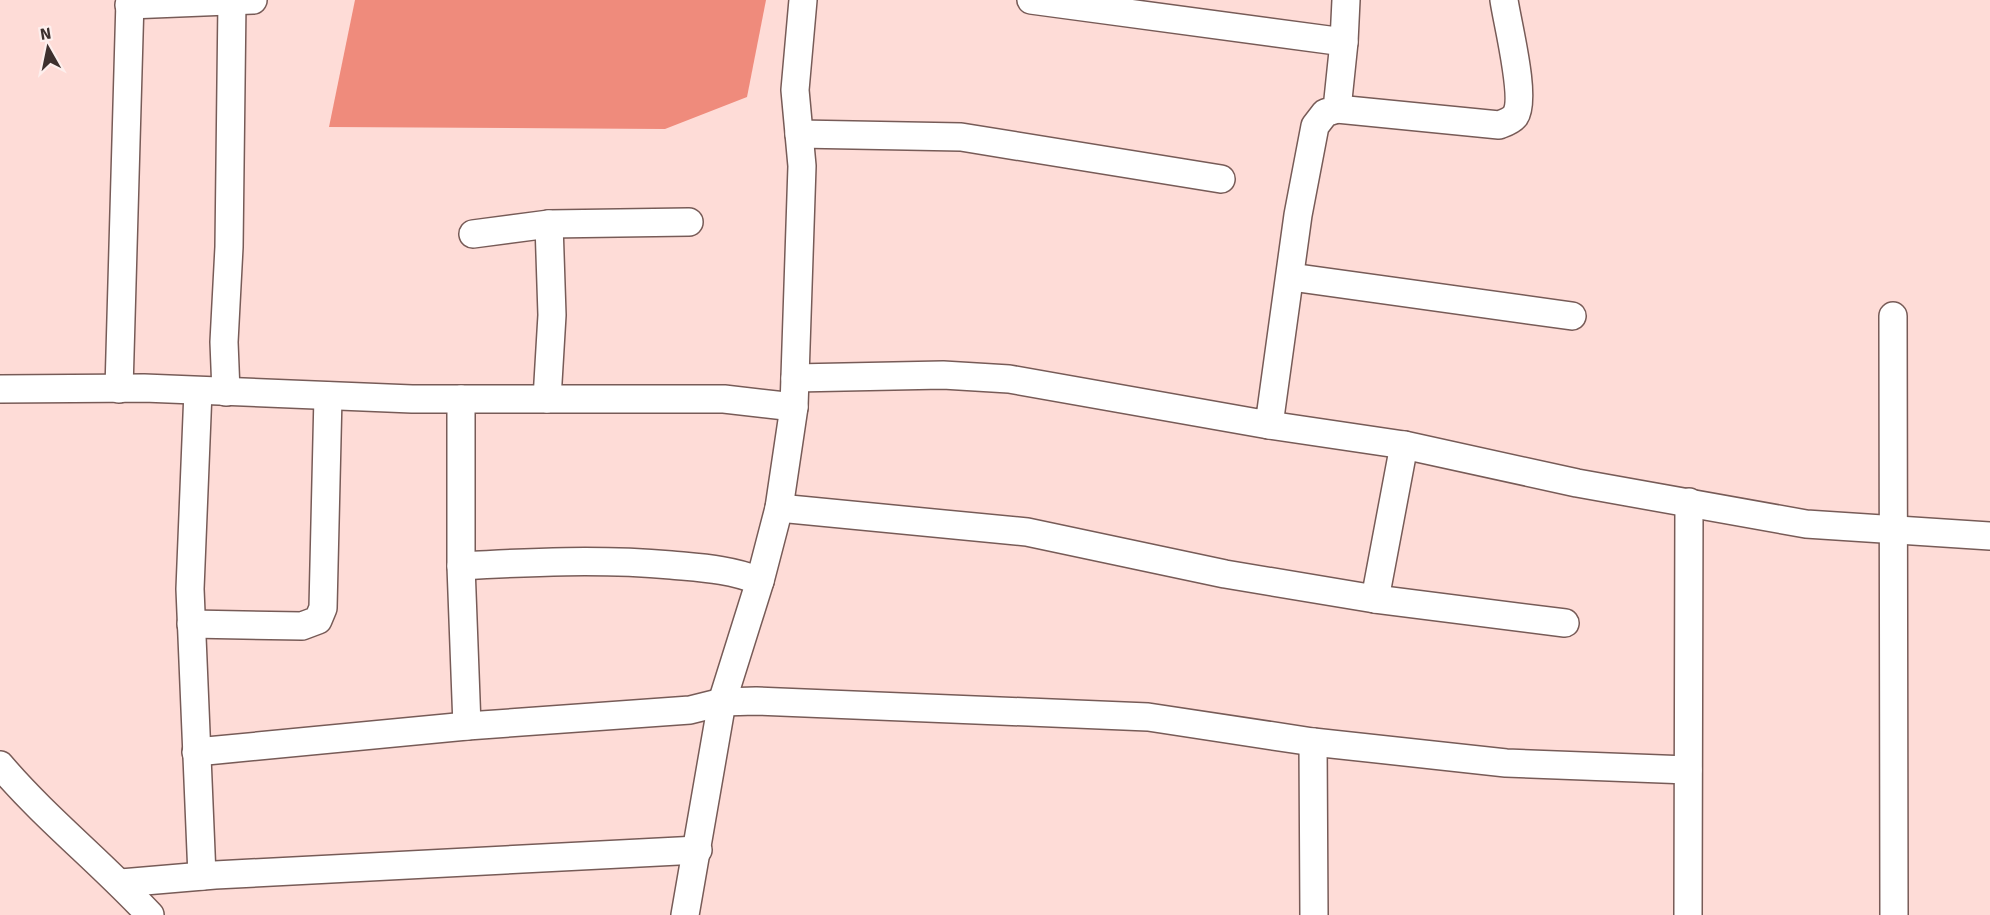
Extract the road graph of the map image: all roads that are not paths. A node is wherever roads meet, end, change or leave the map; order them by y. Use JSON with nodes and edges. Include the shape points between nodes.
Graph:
{"nodes":[{"id":1,"x":803,"y":0,"type":"edge"},
{"id":2,"x":1031,"y":0,"type":"edge"},
{"id":3,"x":1346,"y":0,"type":"edge"},
{"id":4,"x":1504,"y":0,"type":"edge"},
{"id":5,"x":242,"y":1,"type":"edge"},
{"id":6,"x":130,"y":3,"type":"edge"},
{"id":7,"x":1165,"y":9,"type":"edge"},
{"id":8,"x":1344,"y":42,"type":"junction"},
{"id":9,"x":1337,"y":110,"type":"junction"},
{"id":10,"x":799,"y":134,"type":"junction"},
{"id":11,"x":1221,"y":179,"type":"dead end"},
{"id":12,"x":689,"y":222,"type":"dead end"},
{"id":13,"x":549,"y":224,"type":"junction"},
{"id":14,"x":473,"y":234,"type":"dead end"},
{"id":15,"x":1291,"y":277,"type":"junction"},
{"id":16,"x":1572,"y":316,"type":"dead end"},
{"id":17,"x":1893,"y":316,"type":"dead end"},
{"id":18,"x":795,"y":378,"type":"junction"},
{"id":19,"x":0,"y":389,"type":"edge"},
{"id":20,"x":119,"y":389,"type":"junction"},
{"id":21,"x":198,"y":391,"type":"junction"},
{"id":22,"x":226,"y":392,"type":"junction"},
{"id":23,"x":328,"y":396,"type":"junction"},
{"id":24,"x":460,"y":399,"type":"junction"},
{"id":25,"x":548,"y":399,"type":"junction"},
{"id":26,"x":794,"y":407,"type":"junction"},
{"id":27,"x":1269,"y":425,"type":"junction"},
{"id":28,"x":1404,"y":445,"type":"junction"},
{"id":29,"x":1689,"y":502,"type":"junction"},
{"id":30,"x":779,"y":508,"type":"junction"},
{"id":31,"x":1895,"y":530,"type":"junction"},
{"id":32,"x":1990,"y":536,"type":"edge"},
{"id":33,"x":461,"y":566,"type":"junction"},
{"id":34,"x":760,"y":581,"type":"junction"},
{"id":35,"x":1375,"y":599,"type":"junction"},
{"id":36,"x":1565,"y":623,"type":"dead end"},
{"id":37,"x":191,"y":624,"type":"junction"},
{"id":38,"x":722,"y":702,"type":"junction"},
{"id":39,"x":468,"y":726,"type":"junction"},
{"id":40,"x":1313,"y":742,"type":"junction"},
{"id":41,"x":196,"y":752,"type":"junction"},
{"id":42,"x":0,"y":765,"type":"edge"},
{"id":43,"x":1688,"y":770,"type":"junction"},
{"id":44,"x":698,"y":850,"type":"junction"},
{"id":45,"x":202,"y":876,"type":"junction"},
{"id":46,"x":121,"y":883,"type":"junction"},
{"id":47,"x":150,"y":915,"type":"edge"},
{"id":48,"x":685,"y":915,"type":"edge"},
{"id":49,"x":1314,"y":915,"type":"edge"},
{"id":50,"x":1688,"y":915,"type":"edge"},
{"id":51,"x":1894,"y":915,"type":"edge"}],
"edges":[{"from":1,"to":10,"type":"street","via":[[795,90]]},
{"from":2,"to":7,"type":"street"},
{"from":3,"to":8,"type":"street"},
{"from":4,"to":9,"type":"street","via":[[1520,100],[1515,117],[1499,125]]},
{"from":5,"to":6,"type":"street"},
{"from":5,"to":22,"type":"street","via":[[224,342]]},
{"from":6,"to":20,"type":"street"},
{"from":7,"to":8,"type":"street"},
{"from":8,"to":9,"type":"street"},
{"from":9,"to":15,"type":"street","via":[[1325,113],[1315,126]]},
{"from":10,"to":11,"type":"street","via":[[961,137]]},
{"from":10,"to":18,"type":"street","via":[[802,166]]},
{"from":12,"to":13,"type":"street"},
{"from":13,"to":14,"type":"street"},
{"from":13,"to":25,"type":"street","via":[[552,315]]},
{"from":15,"to":16,"type":"street"},
{"from":15,"to":27,"type":"street"},
{"from":17,"to":31,"type":"street"},
{"from":18,"to":26,"type":"street"},
{"from":18,"to":27,"type":"street","via":[[943,375],[1009,379]]},
{"from":19,"to":20,"type":"street"},
{"from":20,"to":21,"type":"street"},
{"from":21,"to":22,"type":"street"},
{"from":21,"to":37,"type":"street"},
{"from":22,"to":23,"type":"street"},
{"from":23,"to":24,"type":"street"},
{"from":23,"to":37,"type":"street","via":[[323,608],[318,620],[302,626]]},
{"from":24,"to":25,"type":"street"},
{"from":24,"to":33,"type":"street"},
{"from":25,"to":26,"type":"street","via":[[724,399]]},
{"from":26,"to":30,"type":"street"},
{"from":27,"to":28,"type":"street"},
{"from":28,"to":29,"type":"street","via":[[1577,483]]},
{"from":28,"to":35,"type":"street"},
{"from":29,"to":31,"type":"street","via":[[1806,524]]},
{"from":29,"to":43,"type":"street"},
{"from":30,"to":34,"type":"street"},
{"from":30,"to":35,"type":"street","via":[[1027,532],[1225,574]]},
{"from":31,"to":32,"type":"street"},
{"from":31,"to":51,"type":"street"},
{"from":33,"to":34,"type":"street","via":[[570,559],[733,571]]},
{"from":33,"to":39,"type":"street"},
{"from":34,"to":38,"type":"street"},
{"from":35,"to":36,"type":"street"},
{"from":37,"to":41,"type":"street"},
{"from":38,"to":39,"type":"street","via":[[690,710]]},
{"from":38,"to":40,"type":"street","via":[[756,700],[1148,717]]},
{"from":38,"to":44,"type":"street"},
{"from":39,"to":41,"type":"street"},
{"from":40,"to":43,"type":"street","via":[[1506,763]]},
{"from":40,"to":49,"type":"street"},
{"from":41,"to":45,"type":"street"},
{"from":42,"to":46,"type":"street","via":[[32,802]]},
{"from":43,"to":50,"type":"street"},
{"from":44,"to":45,"type":"street"},
{"from":44,"to":48,"type":"street"},
{"from":45,"to":46,"type":"street"},
{"from":46,"to":47,"type":"street"}]}
